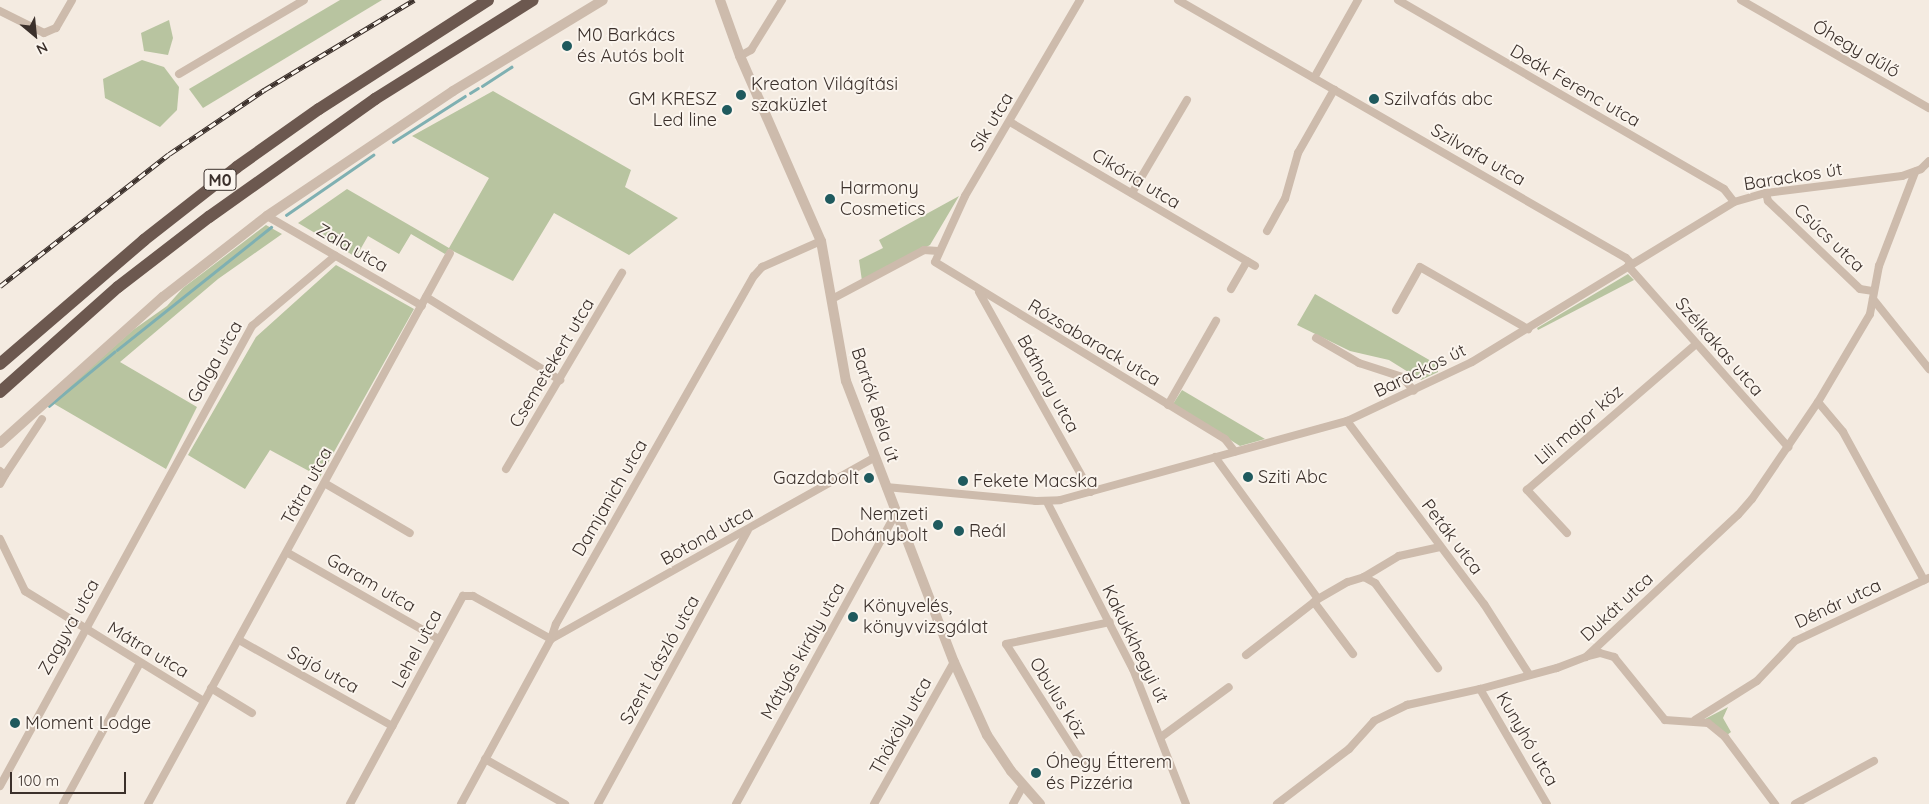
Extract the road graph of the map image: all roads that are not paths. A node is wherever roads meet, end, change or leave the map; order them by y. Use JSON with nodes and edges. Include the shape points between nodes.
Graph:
{"nodes":[{"id":1,"x":72,"y":0,"type":"edge"},
{"id":2,"x":304,"y":0,"type":"edge"},
{"id":3,"x":488,"y":0,"type":"edge"},
{"id":4,"x":533,"y":0,"type":"edge"},
{"id":5,"x":603,"y":0,"type":"edge"},
{"id":6,"x":720,"y":0,"type":"edge"},
{"id":7,"x":782,"y":0,"type":"edge"},
{"id":8,"x":1080,"y":0,"type":"edge"},
{"id":9,"x":1178,"y":0,"type":"edge"},
{"id":10,"x":1358,"y":0,"type":"edge"},
{"id":11,"x":1398,"y":0,"type":"edge"},
{"id":12,"x":1742,"y":0,"type":"edge"},
{"id":13,"x":0,"y":11,"type":"edge"},
{"id":14,"x":740,"y":56,"type":"junction"},
{"id":15,"x":180,"y":74,"type":"dead end"},
{"id":16,"x":1314,"y":78,"type":"junction"},
{"id":17,"x":1334,"y":90,"type":"junction"},
{"id":18,"x":1188,"y":100,"type":"dead end"},
{"id":19,"x":1929,"y":108,"type":"edge"},
{"id":20,"x":1010,"y":122,"type":"junction"},
{"id":21,"x":1929,"y":161,"type":"edge"},
{"id":22,"x":1915,"y":172,"type":"junction"},
{"id":23,"x":1132,"y":193,"type":"junction"},
{"id":24,"x":1766,"y":194,"type":"junction"},
{"id":25,"x":1734,"y":202,"type":"junction"},
{"id":26,"x":267,"y":216,"type":"junction"},
{"id":27,"x":1267,"y":231,"type":"dead end"},
{"id":28,"x":821,"y":241,"type":"junction"},
{"id":29,"x":938,"y":251,"type":"junction"},
{"id":30,"x":450,"y":253,"type":"dead end"},
{"id":31,"x":336,"y":256,"type":"junction"},
{"id":32,"x":1247,"y":261,"type":"junction"},
{"id":33,"x":936,"y":262,"type":"joint"},
{"id":34,"x":1630,"y":265,"type":"junction"},
{"id":35,"x":1254,"y":266,"type":"dead end"},
{"id":36,"x":622,"y":273,"type":"dead end"},
{"id":37,"x":978,"y":290,"type":"junction"},
{"id":38,"x":1231,"y":290,"type":"dead end"},
{"id":39,"x":1872,"y":295,"type":"junction"},
{"id":40,"x":426,"y":297,"type":"junction"},
{"id":41,"x":832,"y":299,"type":"junction"},
{"id":42,"x":422,"y":306,"type":"junction"},
{"id":43,"x":1396,"y":310,"type":"dead end"},
{"id":44,"x":1216,"y":321,"type":"dead end"},
{"id":45,"x":1528,"y":329,"type":"junction"},
{"id":46,"x":1316,"y":338,"type":"dead end"},
{"id":47,"x":1696,"y":344,"type":"junction"},
{"id":48,"x":0,"y":364,"type":"edge"},
{"id":49,"x":1929,"y":369,"type":"edge"},
{"id":50,"x":560,"y":380,"type":"junction"},
{"id":51,"x":1414,"y":391,"type":"junction"},
{"id":52,"x":0,"y":392,"type":"edge"},
{"id":53,"x":1818,"y":402,"type":"junction"},
{"id":54,"x":1168,"y":405,"type":"junction"},
{"id":55,"x":42,"y":419,"type":"dead end"},
{"id":56,"x":1347,"y":422,"type":"junction"},
{"id":57,"x":0,"y":443,"type":"edge"},
{"id":58,"x":1788,"y":447,"type":"junction"},
{"id":59,"x":1235,"y":452,"type":"junction"},
{"id":60,"x":875,"y":457,"type":"junction"},
{"id":61,"x":1215,"y":457,"type":"junction"},
{"id":62,"x":506,"y":469,"type":"dead end"},
{"id":63,"x":3,"y":473,"type":"edge"},
{"id":64,"x":165,"y":483,"type":"joint"},
{"id":65,"x":0,"y":484,"type":"edge"},
{"id":66,"x":326,"y":484,"type":"junction"},
{"id":67,"x":886,"y":487,"type":"junction"},
{"id":68,"x":1091,"y":492,"type":"junction"},
{"id":69,"x":1047,"y":502,"type":"junction"},
{"id":70,"x":896,"y":513,"type":"junction"},
{"id":71,"x":748,"y":530,"type":"junction"},
{"id":72,"x":410,"y":533,"type":"dead end"},
{"id":73,"x":1567,"y":533,"type":"dead end"},
{"id":74,"x":0,"y":539,"type":"edge"},
{"id":75,"x":1440,"y":547,"type":"junction"},
{"id":76,"x":288,"y":553,"type":"junction"},
{"id":77,"x":1364,"y":577,"type":"junction"},
{"id":78,"x":1926,"y":579,"type":"edge"},
{"id":79,"x":1316,"y":600,"type":"junction"},
{"id":80,"x":1110,"y":622,"type":"junction"},
{"id":81,"x":85,"y":629,"type":"junction"},
{"id":82,"x":552,"y":639,"type":"junction"},
{"id":83,"x":239,"y":640,"type":"junction"},
{"id":84,"x":439,"y":640,"type":"junction"},
{"id":85,"x":1353,"y":654,"type":"dead end"},
{"id":86,"x":1246,"y":655,"type":"dead end"},
{"id":87,"x":1586,"y":657,"type":"junction"},
{"id":88,"x":954,"y":662,"type":"junction"},
{"id":89,"x":140,"y":663,"type":"junction"},
{"id":90,"x":1438,"y":668,"type":"dead end"},
{"id":91,"x":1529,"y":674,"type":"junction"},
{"id":92,"x":1229,"y":687,"type":"dead end"},
{"id":93,"x":211,"y":688,"type":"junction"},
{"id":94,"x":1480,"y":690,"type":"junction"},
{"id":95,"x":204,"y":701,"type":"junction"},
{"id":96,"x":252,"y":713,"type":"dead end"},
{"id":97,"x":1695,"y":720,"type":"junction"},
{"id":98,"x":392,"y":726,"type":"junction"},
{"id":99,"x":1161,"y":737,"type":"junction"},
{"id":100,"x":485,"y":759,"type":"junction"},
{"id":101,"x":1874,"y":761,"type":"dead end"},
{"id":102,"x":1086,"y":769,"type":"dead end"},
{"id":103,"x":0,"y":786,"type":"edge"},
{"id":104,"x":1023,"y":786,"type":"junction"},
{"id":105,"x":63,"y":804,"type":"edge"},
{"id":106,"x":148,"y":804,"type":"edge"},
{"id":107,"x":350,"y":804,"type":"edge"},
{"id":108,"x":461,"y":804,"type":"edge"},
{"id":109,"x":565,"y":804,"type":"edge"},
{"id":110,"x":598,"y":804,"type":"edge"},
{"id":111,"x":736,"y":804,"type":"edge"},
{"id":112,"x":874,"y":804,"type":"edge"},
{"id":113,"x":1013,"y":804,"type":"edge"},
{"id":114,"x":1040,"y":804,"type":"edge"},
{"id":115,"x":1186,"y":804,"type":"edge"},
{"id":116,"x":1277,"y":804,"type":"edge"},
{"id":117,"x":1547,"y":804,"type":"edge"},
{"id":118,"x":1775,"y":804,"type":"edge"},
{"id":119,"x":1795,"y":804,"type":"edge"}],
"edges":[{"from":1,"to":13,"type":"street","via":[[56,28],[44,33]]},
{"from":2,"to":15,"type":"street"},
{"from":3,"to":48,"type":"highway","number":"M0","via":[[318,109],[237,167],[144,240]]},
{"from":4,"to":52,"type":"highway","number":"M0","via":[[375,99],[217,211],[118,288]]},
{"from":5,"to":26,"type":"street","via":[[430,106]]},
{"from":6,"to":14,"type":"street","name":"Bartók Béla út"},
{"from":7,"to":14,"type":"street","via":[[752,50]]},
{"from":8,"to":20,"type":"street","name":"Sík utca"},
{"from":9,"to":16,"type":"street","name":"Szilvafa utca"},
{"from":10,"to":16,"type":"street"},
{"from":11,"to":25,"type":"street","name":"Deák Ferenc utca","via":[[1724,189]]},
{"from":12,"to":19,"type":"street","name":"Óhegy dűlő"},
{"from":14,"to":28,"type":"street","name":"Bartók Béla út"},
{"from":16,"to":17,"type":"street","name":"Szilvafa utca"},
{"from":17,"to":27,"type":"street","via":[[1298,153],[1285,199]]},
{"from":17,"to":34,"type":"street","name":"Szilvafa utca","via":[[1626,258]]},
{"from":18,"to":23,"type":"street"},
{"from":20,"to":23,"type":"street","name":"Cikória utca"},
{"from":20,"to":29,"type":"street","name":"Sík utca","via":[[965,196]]},
{"from":21,"to":22,"type":"street","name":"Barackos út"},
{"from":22,"to":24,"type":"street","name":"Barackos út"},
{"from":22,"to":39,"type":"street","name":"Dukát utca"},
{"from":23,"to":32,"type":"street","name":"Cikória utca"},
{"from":24,"to":25,"type":"street","name":"Barackos út"},
{"from":24,"to":39,"type":"street","name":"Csúcs utca","via":[[1768,201],[1860,288]]},
{"from":25,"to":34,"type":"street","name":"Barackos út"},
{"from":26,"to":31,"type":"street","name":"Zala utca"},
{"from":26,"to":57,"type":"street","via":[[163,297]]},
{"from":28,"to":41,"type":"street","name":"Bartók Béla út"},
{"from":28,"to":82,"type":"street","name":"Damjanich utca","via":[[762,267],[754,276],[556,624]]},
{"from":29,"to":33,"type":"street","name":"Sík utca"},
{"from":29,"to":41,"type":"street","via":[[924,250]]},
{"from":30,"to":40,"type":"street"},
{"from":31,"to":42,"type":"street","name":"Zala utca"},
{"from":31,"to":64,"type":"street","name":"Galga utca","via":[[252,326]]},
{"from":32,"to":35,"type":"street","name":"Cikória utca"},
{"from":32,"to":38,"type":"street"},
{"from":33,"to":37,"type":"street","name":"Rózsabarack utca"},
{"from":34,"to":45,"type":"street","name":"Barackos út"},
{"from":34,"to":47,"type":"street","name":"Szélkakas utca"},
{"from":36,"to":50,"type":"street","name":"Csemetekert utca"},
{"from":37,"to":54,"type":"street","name":"Rózsabarack utca"},
{"from":37,"to":68,"type":"street","name":"Báthory utca"},
{"from":39,"to":49,"type":"street","name":"Csúcs utca"},
{"from":39,"to":53,"type":"street","name":"Dukát utca","via":[[1870,314]]},
{"from":40,"to":42,"type":"street","name":"Tátra utca"},
{"from":40,"to":50,"type":"street"},
{"from":41,"to":60,"type":"street","name":"Bartók Béla út","via":[[846,381]]},
{"from":42,"to":66,"type":"street","name":"Tátra utca"},
{"from":43,"to":45,"type":"street","via":[[1420,267]]},
{"from":44,"to":54,"type":"street"},
{"from":45,"to":51,"type":"street","name":"Barackos út"},
{"from":46,"to":51,"type":"street","via":[[1359,363],[1402,377]]},
{"from":47,"to":58,"type":"street","name":"Szélkakas utca"},
{"from":47,"to":73,"type":"street","name":"Lili major köz","via":[[1527,490]]},
{"from":50,"to":62,"type":"street","name":"Csemetekert utca"},
{"from":51,"to":56,"type":"street","name":"Barackos út"},
{"from":53,"to":58,"type":"street","name":"Dukát utca"},
{"from":53,"to":78,"type":"street","via":[[1843,432]]},
{"from":54,"to":59,"type":"street","name":"Rózsabarack utca","via":[[1225,439]]},
{"from":55,"to":63,"type":"street"},
{"from":56,"to":59,"type":"street","name":"Barackos út"},
{"from":56,"to":75,"type":"street","name":"Peták utca"},
{"from":58,"to":87,"type":"street","name":"Dukát utca","via":[[1738,515]]},
{"from":59,"to":61,"type":"street","name":"Barackos út"},
{"from":60,"to":67,"type":"street","name":"Bartók Béla út"},
{"from":60,"to":71,"type":"street","name":"Botond utca"},
{"from":61,"to":68,"type":"street","name":"Barackos út"},
{"from":61,"to":79,"type":"street"},
{"from":63,"to":65,"type":"street"},
{"from":64,"to":81,"type":"street","name":"Zagyva utca"},
{"from":66,"to":72,"type":"street"},
{"from":66,"to":76,"type":"street","name":"Tátra utca"},
{"from":67,"to":69,"type":"street","name":"Barackos út"},
{"from":67,"to":70,"type":"street","name":"Bartók Béla út"},
{"from":68,"to":69,"type":"street","name":"Barackos út"},
{"from":69,"to":80,"type":"street","name":"Kakukkhegyi út"},
{"from":70,"to":88,"type":"street","name":"Bartók Béla út"},
{"from":70,"to":111,"type":"street","name":"Mátyás király utca"},
{"from":71,"to":82,"type":"street","name":"Botond utca"},
{"from":71,"to":110,"type":"street","name":"Szent László utca"},
{"from":74,"to":81,"type":"street","name":"Mátra utca","via":[[26,591]]},
{"from":75,"to":77,"type":"street","via":[[1399,556]]},
{"from":75,"to":91,"type":"street","name":"Peták utca","via":[[1484,604]]},
{"from":76,"to":83,"type":"street","name":"Tátra utca"},
{"from":76,"to":84,"type":"street","name":"Garam utca"},
{"from":77,"to":79,"type":"street"},
{"from":77,"to":90,"type":"street","via":[[1375,583]]},
{"from":78,"to":97,"type":"street","name":"Dénár utca","via":[[1795,641],[1757,681]]},
{"from":79,"to":85,"type":"street"},
{"from":79,"to":86,"type":"street"},
{"from":80,"to":99,"type":"street","name":"Kakukkhegyi út"},
{"from":80,"to":102,"type":"street","name":"Obulus köz","via":[[1006,644]]},
{"from":81,"to":89,"type":"street","name":"Mátra utca"},
{"from":81,"to":103,"type":"street","name":"Zagyva utca"},
{"from":82,"to":84,"type":"street","name":"Lehel utca","via":[[468,594],[462,596]]},
{"from":82,"to":100,"type":"street","name":"Damjanich utca"},
{"from":83,"to":93,"type":"street","name":"Tátra utca"},
{"from":83,"to":98,"type":"street","name":"Sajó utca"},
{"from":84,"to":98,"type":"street","name":"Lehel utca"},
{"from":87,"to":91,"type":"street","name":"Dukát utca"},
{"from":87,"to":97,"type":"street","via":[[1600,653],[1614,657],[1665,720]]},
{"from":88,"to":104,"type":"street","name":"Bartók Béla út","via":[[987,735]]},
{"from":88,"to":112,"type":"street","name":"Thököly utca"},
{"from":89,"to":95,"type":"street","name":"Mátra utca"},
{"from":89,"to":105,"type":"street"},
{"from":91,"to":94,"type":"street","name":"Dukát utca"},
{"from":92,"to":99,"type":"street"},
{"from":93,"to":95,"type":"street","name":"Tátra utca"},
{"from":93,"to":96,"type":"street"},
{"from":94,"to":116,"type":"street","name":"Dukát utca","via":[[1407,705],[1374,721],[1349,749]]},
{"from":94,"to":117,"type":"street","name":"Kunyhó utca"},
{"from":95,"to":106,"type":"street","name":"Tátra utca"},
{"from":97,"to":118,"type":"street","via":[[1708,723],[1725,737]]},
{"from":98,"to":107,"type":"street","name":"Lehel utca"},
{"from":99,"to":115,"type":"street","name":"Kakukkhegyi út"},
{"from":100,"to":108,"type":"street","name":"Damjanich utca"},
{"from":100,"to":109,"type":"street"},
{"from":101,"to":119,"type":"street"},
{"from":104,"to":113,"type":"street"},
{"from":104,"to":114,"type":"street","name":"Bartók Béla út"}]}
